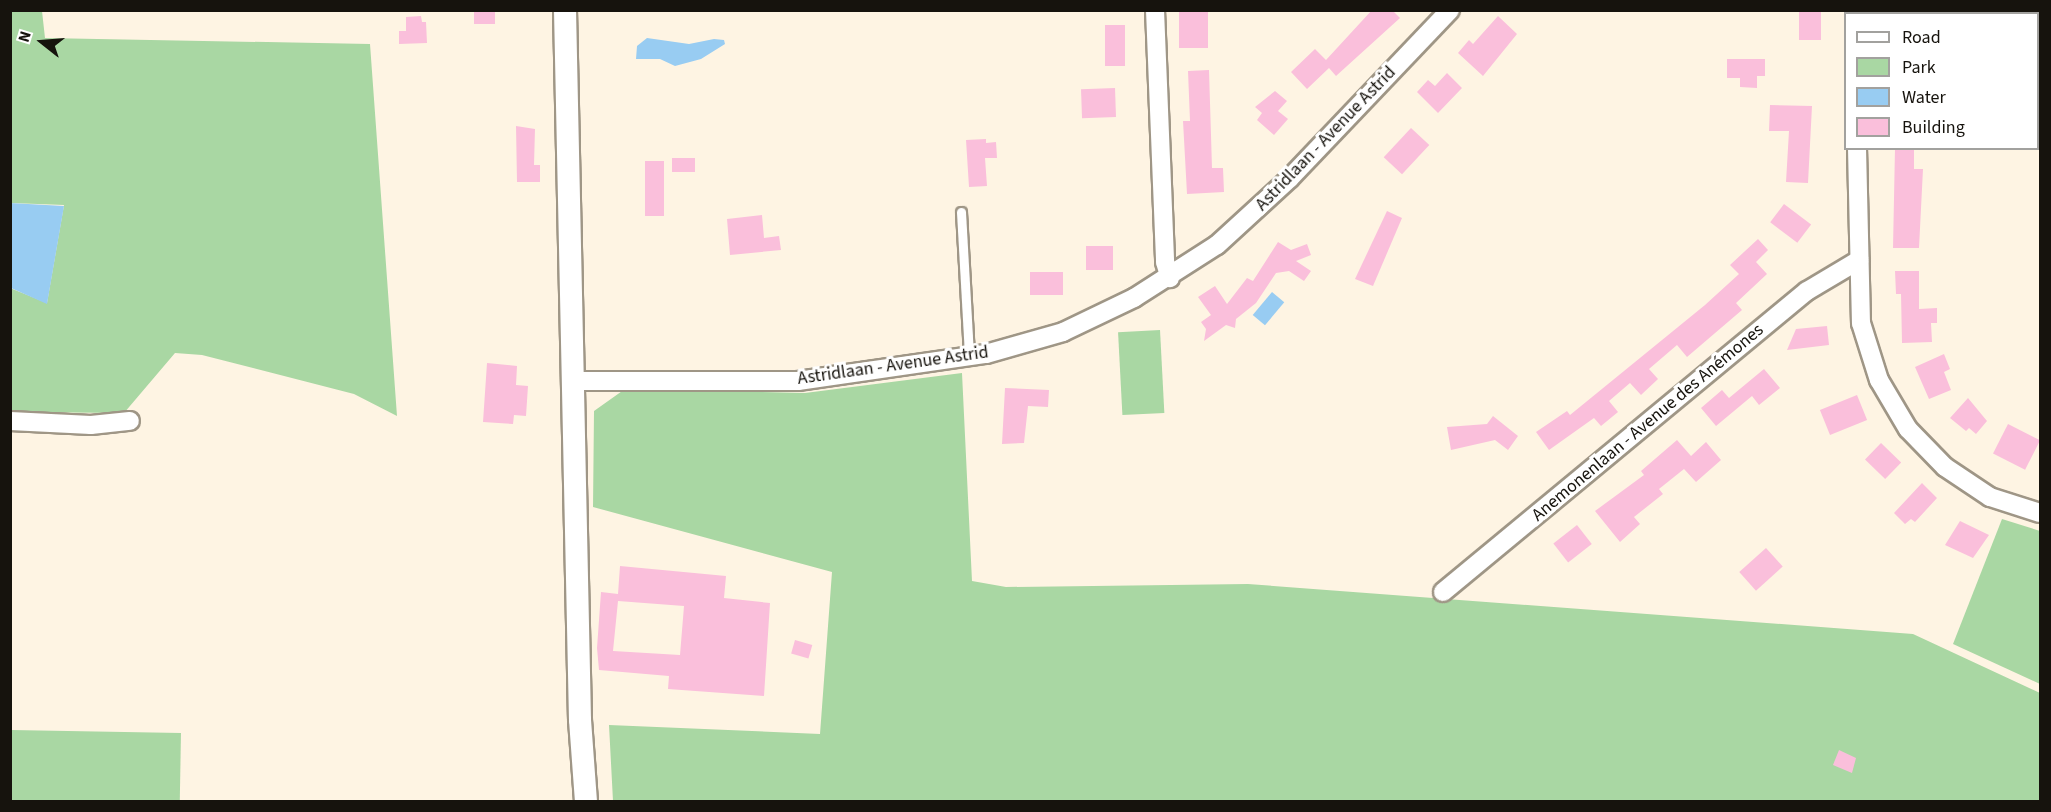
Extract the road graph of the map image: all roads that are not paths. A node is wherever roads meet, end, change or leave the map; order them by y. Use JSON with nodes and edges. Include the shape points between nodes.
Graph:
{"nodes":[{"id":1,"x":565,"y":10,"type":"edge"},
{"id":2,"x":1155,"y":10,"type":"edge"},
{"id":3,"x":1450,"y":10,"type":"edge"},
{"id":4,"x":1857,"y":150,"type":"edge"},
{"id":5,"x":962,"y":212,"type":"dead end"},
{"id":6,"x":1858,"y":260,"type":"junction"},
{"id":7,"x":1170,"y":278,"type":"junction"},
{"id":8,"x":969,"y":357,"type":"junction"},
{"id":9,"x":571,"y":381,"type":"junction"},
{"id":10,"x":10,"y":421,"type":"edge"},
{"id":11,"x":130,"y":421,"type":"dead end"},
{"id":12,"x":2040,"y":513,"type":"edge"},
{"id":13,"x":1443,"y":592,"type":"dead end"},
{"id":14,"x":586,"y":801,"type":"edge"}],
"edges":[{"from":1,"to":9,"type":"street"},
{"from":2,"to":7,"type":"street","via":[[1165,262]]},
{"from":3,"to":7,"type":"street","name":"Astridlaan - Avenue Astrid","via":[[1276,192],[1217,245]]},
{"from":4,"to":6,"type":"street"},
{"from":5,"to":8,"type":"lane"},
{"from":6,"to":12,"type":"street","via":[[1861,323],[1869,354],[1908,429],[1924,448],[1966,483],[1990,497]]},
{"from":6,"to":13,"type":"street","name":"Anemonenlaan - Avenue des Anémones","via":[[1807,291]]},
{"from":7,"to":8,"type":"street","name":"Astridlaan - Avenue Astrid","via":[[1063,332]]},
{"from":8,"to":9,"type":"street","name":"Astridlaan - Avenue Astrid","via":[[798,381]]},
{"from":9,"to":14,"type":"street","via":[[580,720]]},
{"from":10,"to":11,"type":"street","via":[[91,425]]}]}
